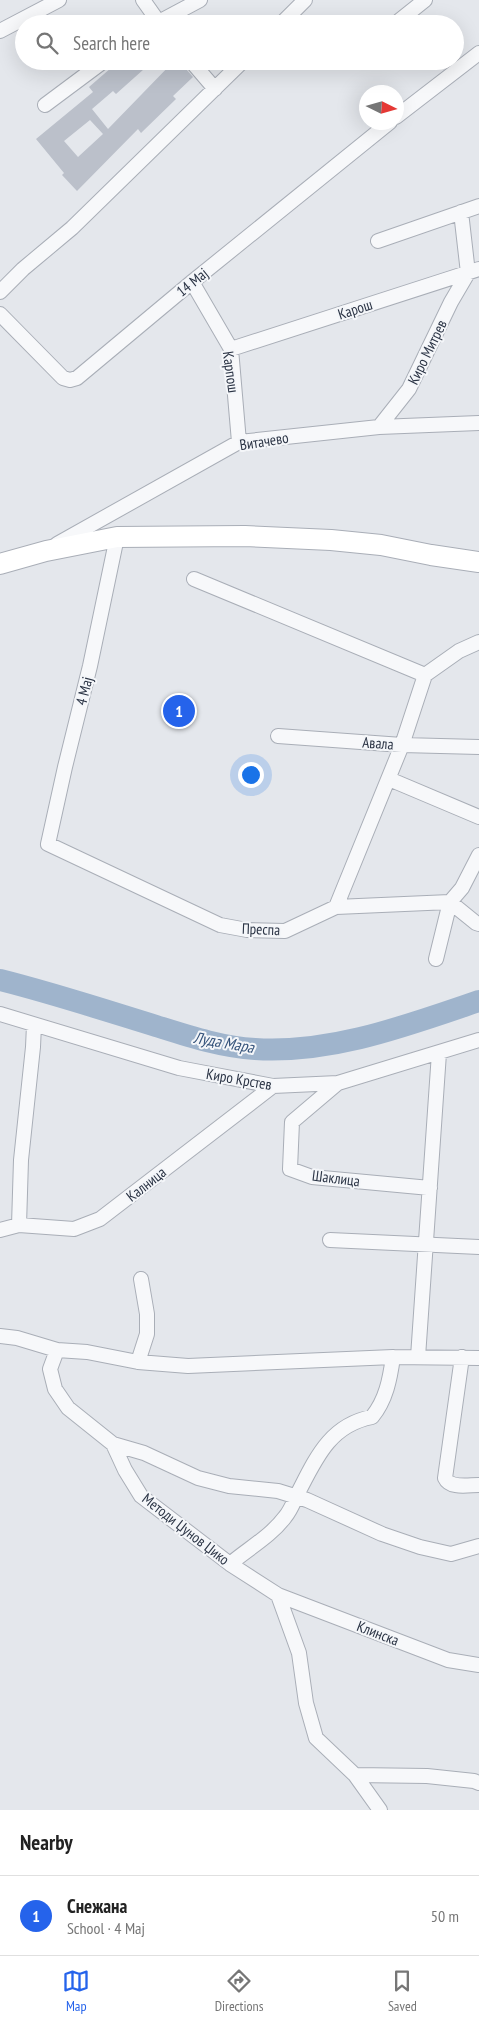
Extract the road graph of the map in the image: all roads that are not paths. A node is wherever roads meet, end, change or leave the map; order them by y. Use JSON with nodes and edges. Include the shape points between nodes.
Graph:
{"nodes":[{"id":1,"x":59,"y":0,"type":"edge"},
{"id":2,"x":143,"y":0,"type":"edge"},
{"id":3,"x":200,"y":0,"type":"edge"},
{"id":4,"x":305,"y":0,"type":"edge"},
{"id":5,"x":425,"y":0,"type":"edge"},
{"id":6,"x":30,"y":15,"type":"edge"},
{"id":7,"x":153,"y":15,"type":"edge"},
{"id":8,"x":173,"y":15,"type":"edge"},
{"id":9,"x":290,"y":15,"type":"edge"},
{"id":10,"x":406,"y":15,"type":"edge"},
{"id":11,"x":15,"y":23,"type":"edge"},
{"id":12,"x":0,"y":31,"type":"edge"},
{"id":13,"x":479,"y":53,"type":"edge"},
{"id":14,"x":464,"y":65,"type":"edge"},
{"id":15,"x":92,"y":70,"type":"edge"},
{"id":16,"x":199,"y":70,"type":"edge"},
{"id":17,"x":234,"y":70,"type":"edge"},
{"id":18,"x":457,"y":70,"type":"edge"},
{"id":19,"x":215,"y":89,"type":"junction"},
{"id":20,"x":45,"y":105,"type":"dead end"},
{"id":21,"x":404,"y":111,"type":"edge"},
{"id":22,"x":380,"y":130,"type":"edge"},
{"id":23,"x":479,"y":206,"type":"edge"},
{"id":24,"x":461,"y":212,"type":"junction"},
{"id":25,"x":378,"y":241,"type":"dead end"},
{"id":26,"x":474,"y":271,"type":"edge"},
{"id":27,"x":192,"y":282,"type":"junction"},
{"id":28,"x":0,"y":292,"type":"edge"},
{"id":29,"x":0,"y":314,"type":"edge"},
{"id":30,"x":231,"y":349,"type":"junction"},
{"id":31,"x":479,"y":422,"type":"edge"},
{"id":32,"x":379,"y":427,"type":"junction"},
{"id":33,"x":239,"y":442,"type":"junction"},
{"id":34,"x":117,"y":537,"type":"junction"},
{"id":35,"x":46,"y":551,"type":"junction"},
{"id":36,"x":479,"y":562,"type":"edge"},
{"id":37,"x":0,"y":564,"type":"edge"},
{"id":38,"x":194,"y":579,"type":"dead end"},
{"id":39,"x":479,"y":642,"type":"edge"},
{"id":40,"x":425,"y":675,"type":"junction"},
{"id":41,"x":278,"y":736,"type":"dead end"},
{"id":42,"x":402,"y":745,"type":"junction"},
{"id":43,"x":479,"y":747,"type":"edge"},
{"id":44,"x":389,"y":779,"type":"junction"},
{"id":45,"x":479,"y":817,"type":"edge"},
{"id":46,"x":48,"y":844,"type":"joint"},
{"id":47,"x":479,"y":855,"type":"edge"},
{"id":48,"x":450,"y":902,"type":"junction"},
{"id":49,"x":336,"y":907,"type":"junction"},
{"id":50,"x":479,"y":924,"type":"edge"},
{"id":51,"x":436,"y":959,"type":"dead end"},
{"id":52,"x":0,"y":1014,"type":"edge"},
{"id":53,"x":34,"y":1025,"type":"junction"},
{"id":54,"x":479,"y":1040,"type":"edge"},
{"id":55,"x":439,"y":1053,"type":"junction"},
{"id":56,"x":338,"y":1083,"type":"junction"},
{"id":57,"x":273,"y":1086,"type":"junction"},
{"id":58,"x":430,"y":1188,"type":"junction"},
{"id":59,"x":19,"y":1225,"type":"junction"},
{"id":60,"x":0,"y":1230,"type":"edge"},
{"id":61,"x":330,"y":1240,"type":"dead end"},
{"id":62,"x":426,"y":1243,"type":"junction"},
{"id":63,"x":479,"y":1247,"type":"edge"},
{"id":64,"x":141,"y":1278,"type":"dead end"},
{"id":65,"x":0,"y":1336,"type":"edge"},
{"id":66,"x":57,"y":1350,"type":"junction"},
{"id":67,"x":393,"y":1357,"type":"junction"},
{"id":68,"x":418,"y":1357,"type":"junction"},
{"id":69,"x":462,"y":1357,"type":"junction"},
{"id":70,"x":479,"y":1358,"type":"edge"},
{"id":71,"x":138,"y":1362,"type":"junction"},
{"id":72,"x":112,"y":1444,"type":"junction"},
{"id":73,"x":479,"y":1485,"type":"edge"},
{"id":74,"x":296,"y":1496,"type":"junction"},
{"id":75,"x":479,"y":1546,"type":"edge"},
{"id":76,"x":230,"y":1564,"type":"junction"},
{"id":77,"x":278,"y":1595,"type":"junction"},
{"id":78,"x":479,"y":1666,"type":"edge"},
{"id":79,"x":355,"y":1775,"type":"junction"},
{"id":80,"x":479,"y":1783,"type":"edge"},
{"id":81,"x":380,"y":1810,"type":"edge"}],
"edges":[{"from":1,"to":6,"type":"street"},
{"from":2,"to":7,"type":"street"},
{"from":3,"to":8,"type":"street"},
{"from":4,"to":9,"type":"street"},
{"from":5,"to":10,"type":"street"},
{"from":11,"to":12,"type":"street"},
{"from":13,"to":14,"type":"street"},
{"from":15,"to":20,"type":"street"},
{"from":16,"to":19,"type":"street"},
{"from":17,"to":19,"type":"street"},
{"from":18,"to":21,"type":"street"},
{"from":19,"to":28,"type":"street","via":[[72,228]]},
{"from":22,"to":27,"type":"street","name":"14 Мај"},
{"from":23,"to":24,"type":"street"},
{"from":24,"to":25,"type":"street"},
{"from":24,"to":26,"type":"street"},
{"from":26,"to":30,"type":"street","name":"Карош"},
{"from":26,"to":32,"type":"street","name":"Киро Митрев","via":[[451,302],[409,389]]},
{"from":27,"to":29,"type":"street","name":"14 Мај","via":[[77,378],[70,380],[63,378]]},
{"from":27,"to":30,"type":"street","name":"Карпош"},
{"from":30,"to":33,"type":"street","name":"Карпош"},
{"from":31,"to":32,"type":"street","name":"Витачево"},
{"from":32,"to":33,"type":"street","name":"Витачево"},
{"from":33,"to":35,"type":"street","name":"Витачево"},
{"from":34,"to":35,"type":"main road"},
{"from":34,"to":36,"type":"main road","via":[[244,536],[331,540]]},
{"from":34,"to":46,"type":"street","name":"4 Мај"},
{"from":35,"to":37,"type":"main road"},
{"from":38,"to":40,"type":"street"},
{"from":39,"to":40,"type":"street","via":[[459,651]]},
{"from":40,"to":42,"type":"street"},
{"from":41,"to":42,"type":"street","name":"Авала"},
{"from":42,"to":43,"type":"street","name":"Авала"},
{"from":42,"to":44,"type":"street"},
{"from":44,"to":45,"type":"street"},
{"from":44,"to":49,"type":"street"},
{"from":46,"to":49,"type":"street","name":"Преспа","via":[[220,925],[285,931]]},
{"from":47,"to":48,"type":"street","via":[[462,888]]},
{"from":48,"to":49,"type":"street","name":"Преспа"},
{"from":48,"to":50,"type":"street"},
{"from":48,"to":51,"type":"street"},
{"from":52,"to":53,"type":"street","name":"Киро Крстев"},
{"from":53,"to":57,"type":"street","name":"Киро Крстев","via":[[179,1068]]},
{"from":53,"to":59,"type":"street","via":[[21,1160]]},
{"from":54,"to":55,"type":"street","name":"Киро Крстев"},
{"from":55,"to":56,"type":"street","name":"Киро Крстев"},
{"from":55,"to":58,"type":"street"},
{"from":56,"to":57,"type":"street","name":"Киро Крстев"},
{"from":56,"to":58,"type":"street","name":"Шаклица","via":[[292,1122],[290,1169],[312,1177]]},
{"from":57,"to":59,"type":"street","name":"Калница","via":[[100,1219],[74,1229]]},
{"from":58,"to":62,"type":"street"},
{"from":59,"to":60,"type":"street","name":"Калница"},
{"from":61,"to":62,"type":"street"},
{"from":62,"to":63,"type":"street"},
{"from":62,"to":68,"type":"street"},
{"from":64,"to":71,"type":"street","via":[[148,1334]]},
{"from":65,"to":66,"type":"street"},
{"from":66,"to":71,"type":"street"},
{"from":66,"to":72,"type":"street","name":"Методи Џунов Џико","via":[[50,1369],[55,1389],[68,1408]]},
{"from":67,"to":68,"type":"street"},
{"from":67,"to":71,"type":"street","via":[[188,1366]]},
{"from":67,"to":74,"type":"street","via":[[381,1407],[372,1417],[357,1420],[340,1430],[317,1456]]},
{"from":68,"to":69,"type":"street"},
{"from":69,"to":70,"type":"street"},
{"from":69,"to":73,"type":"street","via":[[445,1478],[446,1482],[454,1485]]},
{"from":72,"to":74,"type":"street","via":[[144,1453],[198,1478]]},
{"from":72,"to":76,"type":"street","name":"Методи Џунов Џико","via":[[141,1496]]},
{"from":74,"to":75,"type":"street","via":[[420,1547],[451,1554]]},
{"from":74,"to":76,"type":"street","via":[[287,1515],[272,1532]]},
{"from":76,"to":77,"type":"street","name":"Методи Џунов Џико"},
{"from":77,"to":78,"type":"street","name":"Клинска","via":[[448,1660]]},
{"from":77,"to":79,"type":"street","via":[[299,1653],[306,1704],[316,1738]]},
{"from":79,"to":80,"type":"street","via":[[427,1776]]},
{"from":79,"to":81,"type":"street"}]}
